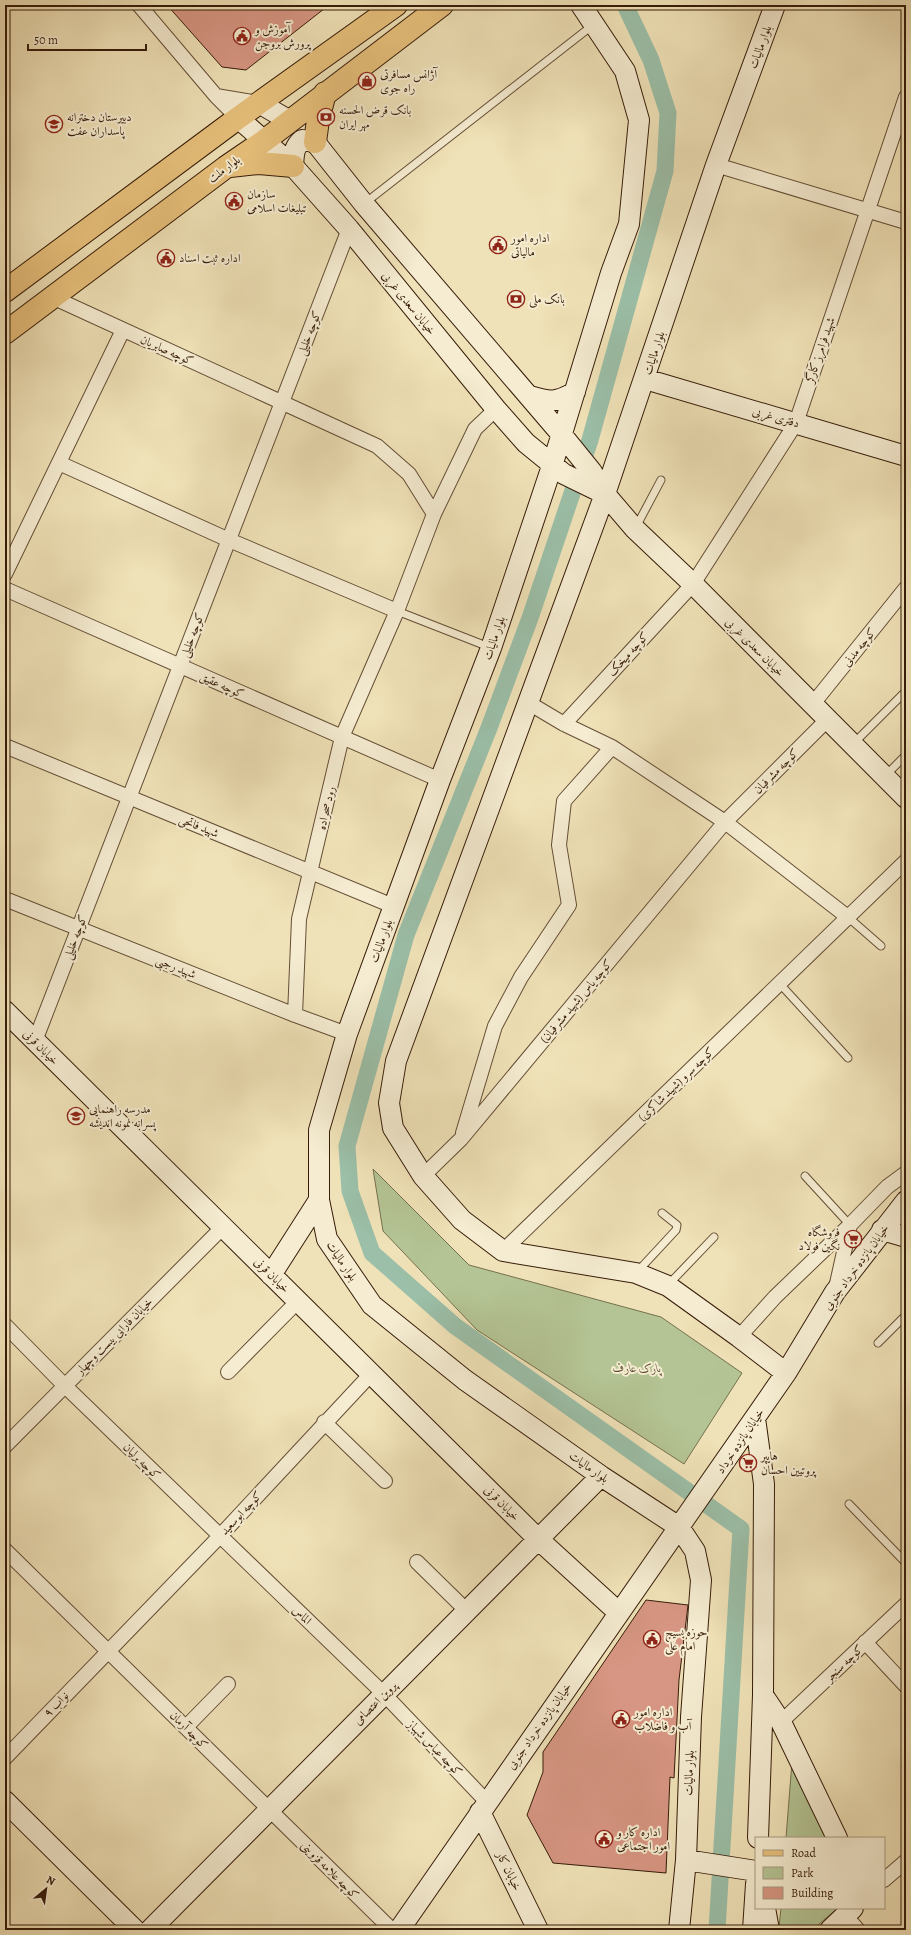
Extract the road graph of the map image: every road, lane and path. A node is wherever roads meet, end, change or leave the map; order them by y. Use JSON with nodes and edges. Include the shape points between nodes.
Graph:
{"nodes":[{"id":1,"x":139,"y":5,"type":"edge"},
{"id":2,"x":396,"y":5,"type":"edge"},
{"id":3,"x":442,"y":5,"type":"edge"},
{"id":4,"x":581,"y":5,"type":"edge"},
{"id":5,"x":775,"y":5,"type":"edge"},
{"id":6,"x":595,"y":24,"type":"junction"},
{"id":7,"x":325,"y":93,"type":"junction"},
{"id":8,"x":216,"y":96,"type":"junction"},
{"id":9,"x":906,"y":97,"type":"edge"},
{"id":10,"x":259,"y":103,"type":"junction"},
{"id":11,"x":238,"y":118,"type":"junction"},
{"id":12,"x":290,"y":121,"type":"junction"},
{"id":13,"x":264,"y":141,"type":"junction"},
{"id":14,"x":315,"y":142,"type":"junction"},
{"id":15,"x":716,"y":165,"type":"junction"},
{"id":16,"x":293,"y":166,"type":"junction"},
{"id":17,"x":226,"y":167,"type":"junction"},
{"id":18,"x":364,"y":204,"type":"junction"},
{"id":19,"x":868,"y":210,"type":"junction"},
{"id":20,"x":906,"y":222,"type":"edge"},
{"id":21,"x":349,"y":230,"type":"junction"},
{"id":22,"x":5,"y":291,"type":"edge"},
{"id":23,"x":52,"y":297,"type":"junction"},
{"id":24,"x":123,"y":330,"type":"junction"},
{"id":25,"x":5,"y":333,"type":"edge"},
{"id":26,"x":645,"y":379,"type":"junction"},
{"id":27,"x":575,"y":392,"type":"junction"},
{"id":28,"x":530,"y":396,"type":"junction"},
{"id":29,"x":282,"y":402,"type":"junction"},
{"id":30,"x":496,"y":409,"type":"junction"},
{"id":31,"x":796,"y":423,"type":"junction"},
{"id":32,"x":567,"y":441,"type":"junction"},
{"id":33,"x":906,"y":456,"type":"edge"},
{"id":34,"x":59,"y":463,"type":"junction"},
{"id":35,"x":558,"y":470,"type":"junction"},
{"id":36,"x":587,"y":478,"type":"junction"},
{"id":37,"x":661,"y":480,"type":"dead end"},
{"id":38,"x":605,"y":494,"type":"junction"},
{"id":39,"x":434,"y":514,"type":"junction"},
{"id":40,"x":635,"y":529,"type":"junction"},
{"id":41,"x":229,"y":540,"type":"junction"},
{"id":42,"x":5,"y":574,"type":"edge"},
{"id":43,"x":693,"y":584,"type":"junction"},
{"id":44,"x":906,"y":588,"type":"edge"},
{"id":45,"x":5,"y":589,"type":"edge"},
{"id":46,"x":397,"y":611,"type":"junction"},
{"id":47,"x":491,"y":648,"type":"junction"},
{"id":48,"x":180,"y":666,"type":"junction"},
{"id":49,"x":906,"y":691,"type":"edge"},
{"id":50,"x":527,"y":702,"type":"junction"},
{"id":51,"x":812,"y":705,"type":"junction"},
{"id":52,"x":827,"y":720,"type":"junction"},
{"id":53,"x":564,"y":724,"type":"junction"},
{"id":54,"x":342,"y":737,"type":"junction"},
{"id":55,"x":852,"y":745,"type":"junction"},
{"id":56,"x":5,"y":746,"type":"edge"},
{"id":57,"x":612,"y":747,"type":"junction"},
{"id":58,"x":906,"y":754,"type":"edge"},
{"id":59,"x":884,"y":777,"type":"junction"},
{"id":60,"x":440,"y":780,"type":"junction"},
{"id":61,"x":129,"y":797,"type":"junction"},
{"id":62,"x":906,"y":798,"type":"edge"},
{"id":63,"x":725,"y":822,"type":"junction"},
{"id":64,"x":906,"y":861,"type":"edge"},
{"id":65,"x":311,"y":873,"type":"junction"},
{"id":66,"x":5,"y":899,"type":"edge"},
{"id":67,"x":393,"y":906,"type":"junction"},
{"id":68,"x":849,"y":918,"type":"junction"},
{"id":69,"x":79,"y":927,"type":"junction"},
{"id":70,"x":881,"y":946,"type":"dead end"},
{"id":71,"x":780,"y":984,"type":"junction"},
{"id":72,"x":5,"y":1011,"type":"edge"},
{"id":73,"x":295,"y":1015,"type":"junction"},
{"id":74,"x":347,"y":1034,"type":"junction"},
{"id":75,"x":35,"y":1041,"type":"junction"},
{"id":76,"x":848,"y":1058,"type":"dead end"},
{"id":77,"x":461,"y":1139,"type":"junction"},
{"id":78,"x":906,"y":1173,"type":"edge"},
{"id":79,"x":423,"y":1176,"type":"junction"},
{"id":80,"x":805,"y":1176,"type":"dead end"},
{"id":81,"x":319,"y":1200,"type":"junction"},
{"id":82,"x":906,"y":1201,"type":"edge"},
{"id":83,"x":662,"y":1213,"type":"dead end"},
{"id":84,"x":850,"y":1225,"type":"junction"},
{"id":85,"x":223,"y":1227,"type":"junction"},
{"id":86,"x":882,"y":1230,"type":"junction"},
{"id":87,"x":906,"y":1237,"type":"edge"},
{"id":88,"x":714,"y":1238,"type":"dead end"},
{"id":89,"x":503,"y":1251,"type":"junction"},
{"id":90,"x":636,"y":1273,"type":"junction"},
{"id":91,"x":271,"y":1275,"type":"junction"},
{"id":92,"x":668,"y":1286,"type":"junction"},
{"id":93,"x":835,"y":1292,"type":"junction"},
{"id":94,"x":298,"y":1301,"type":"junction"},
{"id":95,"x":906,"y":1315,"type":"edge"},
{"id":96,"x":5,"y":1325,"type":"edge"},
{"id":97,"x":739,"y":1337,"type":"junction"},
{"id":98,"x":878,"y":1343,"type":"dead end"},
{"id":99,"x":797,"y":1356,"type":"joint"},
{"id":100,"x":228,"y":1372,"type":"dead end"},
{"id":101,"x":786,"y":1373,"type":"junction"},
{"id":102,"x":372,"y":1374,"type":"junction"},
{"id":103,"x":65,"y":1386,"type":"junction"},
{"id":104,"x":755,"y":1418,"type":"junction"},
{"id":105,"x":324,"y":1422,"type":"junction"},
{"id":106,"x":5,"y":1446,"type":"edge"},
{"id":107,"x":601,"y":1476,"type":"junction"},
{"id":108,"x":384,"y":1481,"type":"dead end"},
{"id":109,"x":849,"y":1504,"type":"dead end"},
{"id":110,"x":680,"y":1525,"type":"junction"},
{"id":111,"x":220,"y":1536,"type":"junction"},
{"id":112,"x":538,"y":1539,"type":"junction"},
{"id":113,"x":5,"y":1550,"type":"edge"},
{"id":114,"x":417,"y":1562,"type":"dead end"},
{"id":115,"x":906,"y":1563,"type":"edge"},
{"id":116,"x":906,"y":1604,"type":"edge"},
{"id":117,"x":467,"y":1611,"type":"junction"},
{"id":118,"x":618,"y":1612,"type":"junction"},
{"id":119,"x":865,"y":1642,"type":"junction"},
{"id":120,"x":108,"y":1651,"type":"junction"},
{"id":121,"x":228,"y":1684,"type":"dead end"},
{"id":122,"x":906,"y":1686,"type":"edge"},
{"id":123,"x":384,"y":1694,"type":"junction"},
{"id":124,"x":762,"y":1695,"type":"junction"},
{"id":125,"x":782,"y":1722,"type":"junction"},
{"id":126,"x":186,"y":1727,"type":"junction"},
{"id":127,"x":5,"y":1758,"type":"edge"},
{"id":128,"x":5,"y":1801,"type":"edge"},
{"id":129,"x":483,"y":1807,"type":"junction"},
{"id":130,"x":269,"y":1810,"type":"junction"},
{"id":131,"x":758,"y":1837,"type":"edge"},
{"id":132,"x":837,"y":1837,"type":"edge"},
{"id":133,"x":686,"y":1860,"type":"junction"},
{"id":134,"x":906,"y":1861,"type":"edge"},
{"id":135,"x":755,"y":1872,"type":"edge"},
{"id":136,"x":885,"y":1879,"type":"edge"},
{"id":137,"x":755,"y":1899,"type":"edge"},
{"id":138,"x":765,"y":1909,"type":"edge"},
{"id":139,"x":852,"y":1918,"type":"edge"},
{"id":140,"x":135,"y":1930,"type":"edge"},
{"id":141,"x":150,"y":1930,"type":"edge"},
{"id":142,"x":392,"y":1930,"type":"edge"},
{"id":143,"x":399,"y":1930,"type":"edge"},
{"id":144,"x":538,"y":1930,"type":"edge"},
{"id":145,"x":679,"y":1930,"type":"edge"},
{"id":146,"x":753,"y":1930,"type":"edge"},
{"id":147,"x":770,"y":1930,"type":"edge"},
{"id":148,"x":830,"y":1930,"type":"edge"}],
"edges":[{"from":1,"to":8,"type":"street"},
{"from":2,"to":10,"type":"main road"},
{"from":3,"to":7,"type":"main road","name":"بلوار ملت"},
{"from":4,"to":6,"type":"street"},
{"from":5,"to":15,"type":"street","name":"بلوار مالیات"},
{"from":6,"to":18,"type":"lane"},
{"from":6,"to":27,"type":"street","via":[[625,71],[639,120],[629,224],[611,273]]},
{"from":7,"to":12,"type":"main road","name":"بلوار ملت"},
{"from":7,"to":14,"type":"main road"},
{"from":8,"to":10,"type":"street"},
{"from":8,"to":11,"type":"street"},
{"from":9,"to":19,"type":"street","name":"شهید فرامرز کارگر"},
{"from":10,"to":11,"type":"main road"},
{"from":10,"to":12,"type":"street"},
{"from":11,"to":13,"type":"street","name":"خیابان سعدی غربی"},
{"from":11,"to":22,"type":"main road"},
{"from":12,"to":13,"type":"main road","name":"بلوار ملت"},
{"from":13,"to":16,"type":"street","name":"خیابان سعدی غربی"},
{"from":13,"to":17,"type":"main road","name":"بلوار ملت"},
{"from":14,"to":16,"type":"street","via":[[302,140],[296,145]]},
{"from":14,"to":18,"type":"street"},
{"from":15,"to":19,"type":"street"},
{"from":15,"to":26,"type":"street","name":"بلوار مالیات"},
{"from":16,"to":17,"type":"main road","via":[[259,163]]},
{"from":16,"to":21,"type":"street","name":"خیابان سعدی غربی"},
{"from":17,"to":23,"type":"main road","name":"بلوار ملت"},
{"from":18,"to":28,"type":"street"},
{"from":19,"to":20,"type":"street"},
{"from":19,"to":31,"type":"street","name":"شهید فرامرز کارگر"},
{"from":21,"to":29,"type":"street","name":"کوچه خلیلی"},
{"from":21,"to":30,"type":"street","name":"خیابان سعدی غربی"},
{"from":23,"to":24,"type":"street","name":"کوچه صابریان"},
{"from":23,"to":25,"type":"main road","name":"بلوار ملت"},
{"from":24,"to":29,"type":"street","name":"کوچه صابریان"},
{"from":24,"to":34,"type":"street"},
{"from":26,"to":31,"type":"street","name":"دفتری غربی"},
{"from":26,"to":38,"type":"street","name":"بلوار مالیات"},
{"from":27,"to":28,"type":"street","via":[[563,399],[550,402]]},
{"from":27,"to":32,"type":"street"},
{"from":28,"to":32,"type":"street"},
{"from":29,"to":39,"type":"street","name":"کوچه صابریان","via":[[377,446],[409,474]]},
{"from":29,"to":41,"type":"street","name":"کوچه خلیلی"},
{"from":30,"to":35,"type":"street","name":"خیابان سعدی غربی","via":[[526,443]]},
{"from":30,"to":39,"type":"street","name":"رود صحراده","via":[[475,429]]},
{"from":31,"to":33,"type":"street","name":"دفتری غربی"},
{"from":31,"to":43,"type":"street","name":"شهید فرامرز کارگر"},
{"from":32,"to":35,"type":"street","name":"بلوار مالیات"},
{"from":32,"to":36,"type":"street"},
{"from":34,"to":41,"type":"street"},
{"from":34,"to":42,"type":"street"},
{"from":35,"to":36,"type":"street","name":"خیابان سعدی غربی"},
{"from":35,"to":47,"type":"street","name":"بلوار مالیات"},
{"from":36,"to":38,"type":"street","name":"خیابان سعدی غربی"},
{"from":37,"to":40,"type":"lane"},
{"from":38,"to":40,"type":"street","name":"خیابان سعدی غربی"},
{"from":38,"to":50,"type":"street","name":"بلوار مالیات"},
{"from":39,"to":46,"type":"street","name":"رود صحراده"},
{"from":40,"to":43,"type":"street","name":"خیابان سعدی غربی"},
{"from":41,"to":46,"type":"street"},
{"from":41,"to":48,"type":"street","name":"کوچه خلیلی"},
{"from":43,"to":51,"type":"street","name":"خیابان سعدی غربی"},
{"from":43,"to":53,"type":"street","name":"کوچه میخک"},
{"from":44,"to":51,"type":"street","name":"کوچه مدنی"},
{"from":45,"to":48,"type":"street","name":"کوچه عقیق"},
{"from":46,"to":47,"type":"lane"},
{"from":46,"to":54,"type":"street","name":"رود صحراده"},
{"from":47,"to":60,"type":"street","name":"بلوار مالیات"},
{"from":48,"to":54,"type":"street","name":"کوچه عقیق"},
{"from":48,"to":61,"type":"street","name":"کوچه خلیلی"},
{"from":49,"to":55,"type":"lane"},
{"from":50,"to":53,"type":"street"},
{"from":50,"to":79,"type":"street","name":"بلوار مالیات","via":[[396,1061],[389,1103],[393,1128]]},
{"from":51,"to":52,"type":"street","name":"خیابان سعدی غربی"},
{"from":52,"to":55,"type":"street","name":"خیابان سعدی غربی"},
{"from":52,"to":63,"type":"street","name":"کوچه مشرفیان"},
{"from":53,"to":57,"type":"street"},
{"from":54,"to":60,"type":"street","name":"کوچه عقیق"},
{"from":54,"to":65,"type":"street","name":"رود صحراده"},
{"from":55,"to":59,"type":"street","name":"خیابان سعدی غربی"},
{"from":56,"to":61,"type":"street","name":"شهید فاتحی"},
{"from":57,"to":63,"type":"street"},
{"from":57,"to":77,"type":"street","via":[[564,801],[558,845],[569,905],[521,977],[495,1026]]},
{"from":58,"to":59,"type":"lane"},
{"from":59,"to":62,"type":"street","name":"خیابان سعدی غربی"},
{"from":60,"to":67,"type":"street","name":"بلوار مالیات"},
{"from":61,"to":65,"type":"street","name":"شهید فاتحی"},
{"from":61,"to":69,"type":"street","name":"کوچه خلیلی"},
{"from":63,"to":68,"type":"street"},
{"from":63,"to":77,"type":"street","name":"کوچه یاس (شهید مشرفیان)"},
{"from":64,"to":68,"type":"street","name":"کوچه سرو (شهید شاکری)"},
{"from":65,"to":67,"type":"street","name":"شهید فاتحی"},
{"from":65,"to":73,"type":"street","name":"رود صحراده","via":[[299,920]]},
{"from":66,"to":69,"type":"street","name":"شهید رجبی"},
{"from":67,"to":74,"type":"street","name":"بلوار مالیات"},
{"from":68,"to":70,"type":"lane"},
{"from":68,"to":71,"type":"street","name":"کوچه سرو (شهید شاکری)"},
{"from":69,"to":73,"type":"street","name":"شهید رجبی"},
{"from":69,"to":75,"type":"street","name":"کوچه خلیلی"},
{"from":71,"to":76,"type":"lane"},
{"from":71,"to":89,"type":"street","name":"کوچه سرو (شهید شاکری)"},
{"from":72,"to":75,"type":"street","name":"خیابان قرنی"},
{"from":73,"to":74,"type":"street","name":"شهید رجبی"},
{"from":74,"to":81,"type":"street","name":"بلوار مالیات","via":[[319,1130]]},
{"from":75,"to":85,"type":"street","name":"خیابان قرنی"},
{"from":77,"to":79,"type":"street","name":"کوچه یاس (شهید مشرفیان)"},
{"from":78,"to":84,"type":"street","via":[[887,1187]]},
{"from":79,"to":89,"type":"street","name":"بلوار مالیات","via":[[462,1220]]},
{"from":80,"to":84,"type":"lane"},
{"from":81,"to":91,"type":"street"},
{"from":81,"to":107,"type":"street","name":"بلوار مالیات","via":[[327,1239],[372,1305],[465,1380]]},
{"from":82,"to":86,"type":"street","name":"خیابان پانزده خرداد جنوبی"},
{"from":83,"to":90,"type":"lane","via":[[677,1225],[676,1230]]},
{"from":84,"to":93,"type":"street"},
{"from":84,"to":97,"type":"street","via":[[775,1297]]},
{"from":85,"to":91,"type":"street","name":"خیابان قرنی"},
{"from":85,"to":103,"type":"street","name":"خیابان فارابی بیست وچهار"},
{"from":86,"to":87,"type":"street"},
{"from":86,"to":93,"type":"street","name":"خیابان پانزده خرداد جنوبی"},
{"from":88,"to":92,"type":"lane"},
{"from":89,"to":90,"type":"street","name":"بلوار مالیات"},
{"from":90,"to":92,"type":"street","name":"بلوار مالیات"},
{"from":91,"to":94,"type":"street","name":"خیابان قرنی"},
{"from":92,"to":97,"type":"street","name":"بلوار مالیات"},
{"from":93,"to":99,"type":"street","name":"خیابان پانزده خرداد جنوبی"},
{"from":94,"to":100,"type":"street"},
{"from":94,"to":102,"type":"street","name":"خیابان قرنی"},
{"from":95,"to":98,"type":"lane"},
{"from":96,"to":103,"type":"street","name":"کوچه برلیان"},
{"from":97,"to":101,"type":"street","name":"بلوار مالیات"},
{"from":99,"to":101,"type":"street","name":"خیابان پانزده خرداد"},
{"from":101,"to":104,"type":"street","name":"خیابان پانزده خرداد"},
{"from":102,"to":105,"type":"street","name":"کوچه ابوسعید"},
{"from":102,"to":112,"type":"street","name":"خیابان قرنی"},
{"from":103,"to":106,"type":"street","name":"خیابان فارابی بیست وچهار"},
{"from":103,"to":111,"type":"street","name":"کوچه برلیان"},
{"from":104,"to":110,"type":"street","name":"خیابان پانزده خرداد"},
{"from":104,"to":124,"type":"street","via":[[764,1484]]},
{"from":105,"to":108,"type":"street"},
{"from":105,"to":111,"type":"street","name":"کوچه ابوسعید"},
{"from":107,"to":110,"type":"street","name":"بلوار مالیات"},
{"from":107,"to":112,"type":"street","name":"پروین اعتصامی"},
{"from":109,"to":115,"type":"lane"},
{"from":110,"to":118,"type":"street","name":"خیابان پانزده خرداد جنوبی"},
{"from":110,"to":133,"type":"street","name":"بلوار مالیات","via":[[695,1551],[701,1580],[691,1717]]},
{"from":111,"to":120,"type":"street","name":"کوچه ابوسعید"},
{"from":111,"to":123,"type":"street","name":"الماس"},
{"from":112,"to":117,"type":"street","name":"پروین اعتصامی"},
{"from":112,"to":118,"type":"street","name":"خیابان قرنی"},
{"from":113,"to":120,"type":"street","name":"کوچه آرمان"},
{"from":114,"to":117,"type":"street"},
{"from":116,"to":119,"type":"street","name":"کوچه سنجر"},
{"from":117,"to":123,"type":"street","name":"پروین اعتصامی"},
{"from":118,"to":129,"type":"street","name":"خیابان پانزده خرداد جنوبی"},
{"from":119,"to":122,"type":"street"},
{"from":119,"to":125,"type":"street","name":"کوچه سنجر"},
{"from":120,"to":126,"type":"street","name":"کوچه آرمان"},
{"from":120,"to":127,"type":"street","name":"نواب ۹"},
{"from":121,"to":126,"type":"street"},
{"from":123,"to":129,"type":"street","name":"کوچه عباس شهباز"},
{"from":123,"to":130,"type":"street","name":"پروین اعتصامی"},
{"from":124,"to":125,"type":"street"},
{"from":124,"to":131,"type":"street"},
{"from":125,"to":132,"type":"street"},
{"from":126,"to":130,"type":"street","name":"کوچه آرمان"},
{"from":128,"to":140,"type":"street"},
{"from":129,"to":143,"type":"street","name":"خیابان پانزده خرداد جنوبی"},
{"from":129,"to":144,"type":"street","name":"خیابان کار"},
{"from":130,"to":141,"type":"street","name":"پروین اعتصامی"},
{"from":130,"to":142,"type":"street","name":"کوچه علامه قزوینی"},
{"from":133,"to":135,"type":"street"},
{"from":133,"to":145,"type":"street","name":"بلوار مالیات"},
{"from":134,"to":136,"type":"street"},
{"from":137,"to":146,"type":"street"},
{"from":138,"to":147,"type":"street"},
{"from":139,"to":148,"type":"street"}]}
